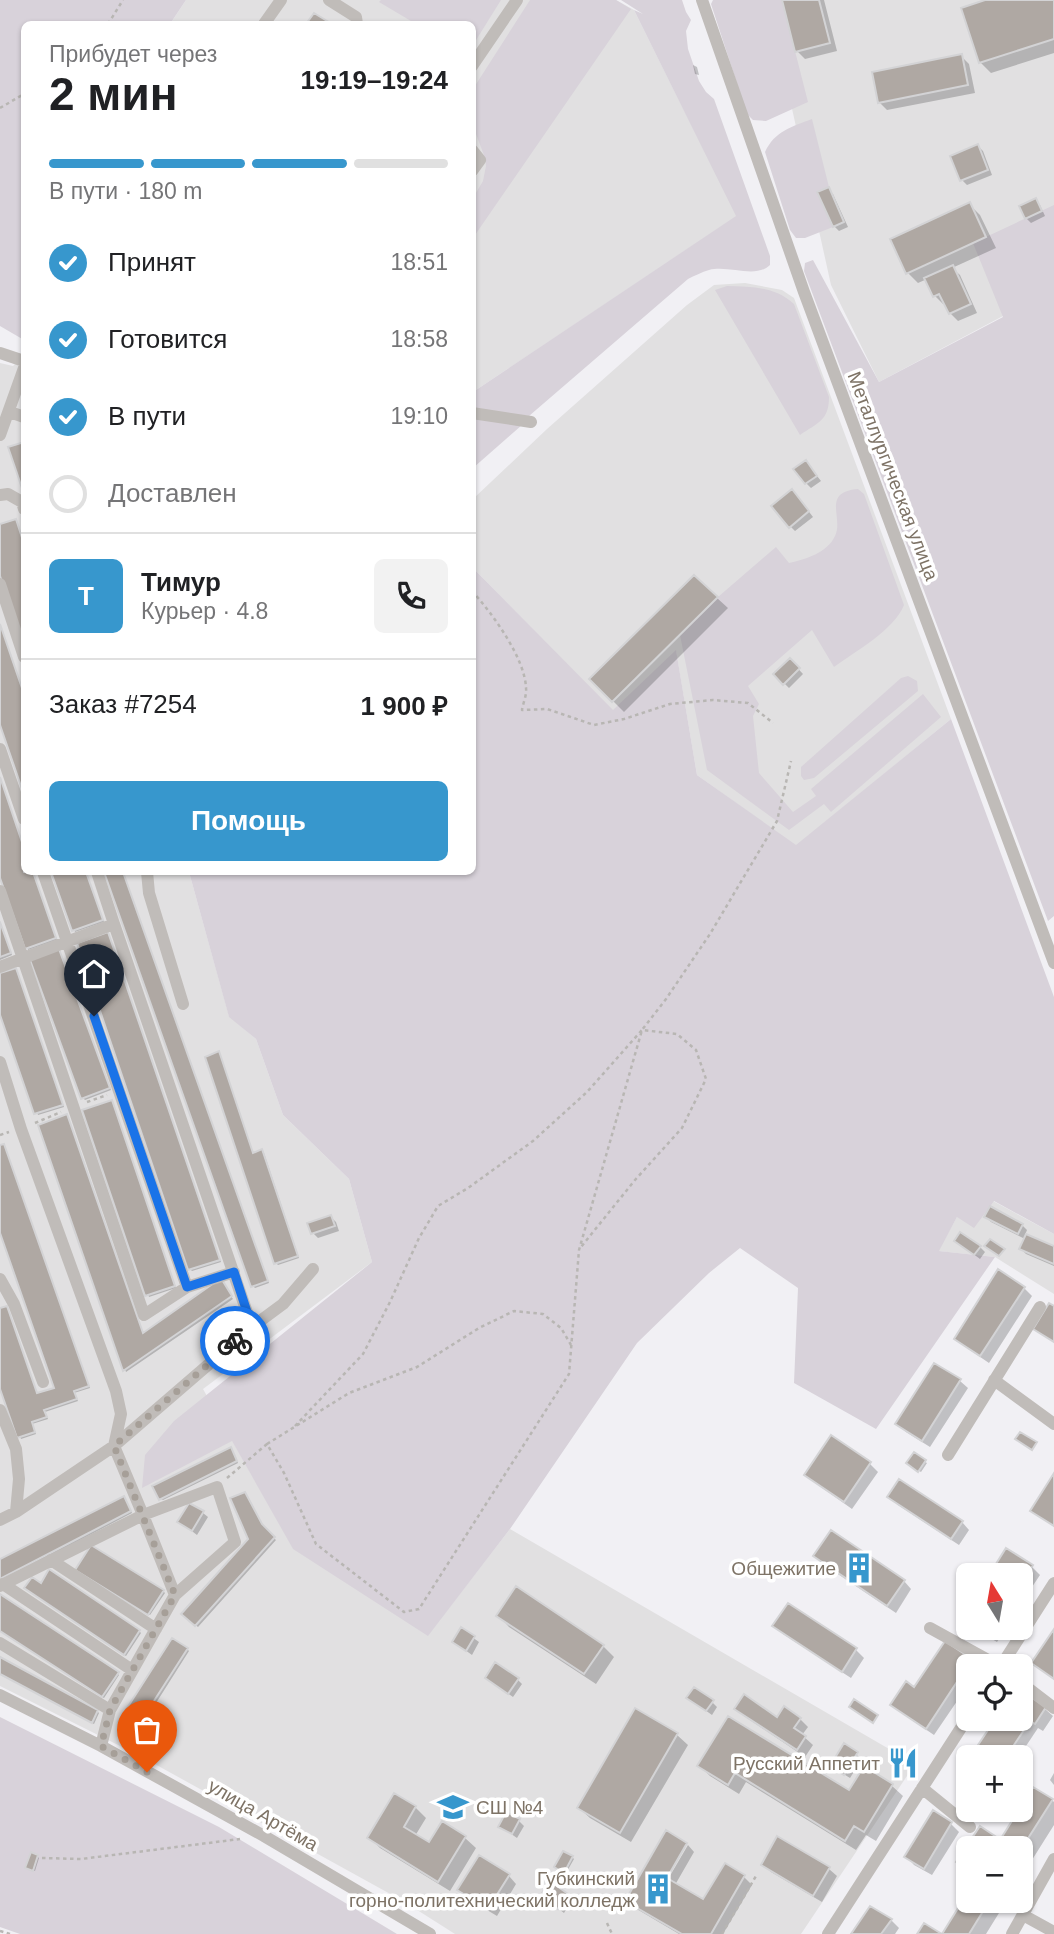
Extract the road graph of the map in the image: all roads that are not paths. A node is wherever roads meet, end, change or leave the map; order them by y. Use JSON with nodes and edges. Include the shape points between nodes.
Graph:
{"nodes":[{"id":1,"x":281,"y":0,"type":"edge"},
{"id":2,"x":329,"y":0,"type":"edge"},
{"id":3,"x":517,"y":0,"type":"edge"},
{"id":4,"x":702,"y":0,"type":"edge"},
{"id":5,"x":266,"y":21,"type":"edge"},
{"id":6,"x":356,"y":21,"type":"edge"},
{"id":7,"x":476,"y":60,"type":"edge"},
{"id":8,"x":0,"y":353,"type":"edge"},
{"id":9,"x":21,"y":360,"type":"edge"},
{"id":10,"x":21,"y":377,"type":"edge"},
{"id":11,"x":9,"y":412,"type":"junction"},
{"id":12,"x":476,"y":414,"type":"edge"},
{"id":13,"x":21,"y":416,"type":"edge"},
{"id":14,"x":531,"y":422,"type":"dead end"},
{"id":15,"x":0,"y":435,"type":"edge"},
{"id":16,"x":0,"y":495,"type":"edge"},
{"id":17,"x":21,"y":501,"type":"edge"},
{"id":18,"x":0,"y":584,"type":"edge"},
{"id":19,"x":21,"y":648,"type":"edge"},
{"id":20,"x":0,"y":749,"type":"edge"},
{"id":21,"x":21,"y":810,"type":"edge"},
{"id":22,"x":44,"y":875,"type":"edge"},
{"id":23,"x":98,"y":875,"type":"edge"},
{"id":24,"x":147,"y":875,"type":"edge"},
{"id":25,"x":0,"y":891,"type":"edge"},
{"id":26,"x":114,"y":924,"type":"junction"},
{"id":27,"x":68,"y":942,"type":"junction"},
{"id":28,"x":22,"y":958,"type":"junction"},
{"id":29,"x":1054,"y":963,"type":"edge"},
{"id":30,"x":0,"y":967,"type":"edge"},
{"id":31,"x":183,"y":1004,"type":"dead end"},
{"id":32,"x":0,"y":1062,"type":"edge"},
{"id":33,"x":313,"y":1269,"type":"dead end"},
{"id":34,"x":234,"y":1272,"type":"junction"},
{"id":35,"x":0,"y":1279,"type":"edge"},
{"id":36,"x":187,"y":1287,"type":"junction"},
{"id":37,"x":1040,"y":1307,"type":"dead end"},
{"id":38,"x":252,"y":1327,"type":"junction"},
{"id":39,"x":994,"y":1380,"type":"junction"},
{"id":40,"x":43,"y":1382,"type":"dead end"},
{"id":41,"x":0,"y":1410,"type":"edge"},
{"id":42,"x":1054,"y":1424,"type":"edge"},
{"id":43,"x":114,"y":1446,"type":"junction"},
{"id":44,"x":948,"y":1455,"type":"dead end"},
{"id":45,"x":16,"y":1511,"type":"junction"},
{"id":46,"x":142,"y":1515,"type":"junction"},
{"id":47,"x":0,"y":1520,"type":"edge"},
{"id":48,"x":51,"y":1560,"type":"junction"},
{"id":49,"x":1054,"y":1583,"type":"edge"},
{"id":50,"x":1,"y":1585,"type":"edge"},
{"id":51,"x":175,"y":1595,"type":"junction"},
{"id":52,"x":930,"y":1628,"type":"dead end"},
{"id":53,"x":156,"y":1629,"type":"junction"},
{"id":54,"x":0,"y":1643,"type":"edge"},
{"id":55,"x":978,"y":1654,"type":"edge"},
{"id":56,"x":1008,"y":1654,"type":"edge"},
{"id":57,"x":132,"y":1670,"type":"junction"},
{"id":58,"x":1033,"y":1692,"type":"edge"},
{"id":59,"x":0,"y":1695,"type":"edge"},
{"id":60,"x":1054,"y":1708,"type":"edge"},
{"id":61,"x":110,"y":1710,"type":"junction"},
{"id":62,"x":959,"y":1731,"type":"edge"},
{"id":63,"x":101,"y":1746,"type":"junction"},
{"id":64,"x":922,"y":1788,"type":"junction"},
{"id":65,"x":970,"y":1827,"type":"dead end"},
{"id":66,"x":1054,"y":1859,"type":"edge"},
{"id":67,"x":1023,"y":1915,"type":"junction"},
{"id":68,"x":1054,"y":1931,"type":"edge"},
{"id":69,"x":430,"y":1934,"type":"edge"},
{"id":70,"x":828,"y":1934,"type":"edge"},
{"id":71,"x":1012,"y":1934,"type":"edge"}],
"edges":[{"from":1,"to":5,"type":"street"},
{"from":2,"to":6,"type":"street"},
{"from":3,"to":7,"type":"street"},
{"from":4,"to":29,"type":"street","name":"Металлургическая улица","via":[[804,292]]},
{"from":8,"to":9,"type":"street"},
{"from":10,"to":11,"type":"street"},
{"from":11,"to":13,"type":"street"},
{"from":11,"to":15,"type":"street"},
{"from":12,"to":14,"type":"street"},
{"from":16,"to":17,"type":"street"},
{"from":18,"to":19,"type":"street"},
{"from":20,"to":21,"type":"street"},
{"from":22,"to":27,"type":"street"},
{"from":23,"to":26,"type":"street"},
{"from":24,"to":31,"type":"street"},
{"from":25,"to":28,"type":"street"},
{"from":26,"to":27,"type":"street"},
{"from":26,"to":34,"type":"street"},
{"from":27,"to":28,"type":"street"},
{"from":27,"to":36,"type":"street"},
{"from":28,"to":30,"type":"street"},
{"from":28,"to":36,"type":"street","via":[[144,1315]]},
{"from":32,"to":43,"type":"street","via":[[116,1391],[121,1414]]},
{"from":33,"to":38,"type":"street","via":[[283,1304]]},
{"from":34,"to":36,"type":"street"},
{"from":34,"to":38,"type":"street"},
{"from":35,"to":40,"type":"street"},
{"from":37,"to":39,"type":"street"},
{"from":38,"to":43,"type":"street"},
{"from":39,"to":42,"type":"street"},
{"from":39,"to":44,"type":"street"},
{"from":41,"to":45,"type":"street","via":[[16,1449]]},
{"from":43,"to":45,"type":"street"},
{"from":43,"to":46,"type":"street"},
{"from":45,"to":47,"type":"street"},
{"from":46,"to":48,"type":"street"},
{"from":46,"to":51,"type":"street"},
{"from":46,"to":51,"type":"street","via":[[217,1487],[235,1542]]},
{"from":48,"to":50,"type":"street"},
{"from":48,"to":53,"type":"street"},
{"from":49,"to":56,"type":"street"},
{"from":50,"to":57,"type":"street"},
{"from":51,"to":53,"type":"street"},
{"from":52,"to":55,"type":"street"},
{"from":53,"to":57,"type":"street"},
{"from":54,"to":61,"type":"street"},
{"from":57,"to":61,"type":"street"},
{"from":58,"to":60,"type":"street"},
{"from":59,"to":63,"type":"street","name":"улица Артёма"},
{"from":61,"to":63,"type":"street"},
{"from":62,"to":64,"type":"street"},
{"from":63,"to":69,"type":"street","name":"улица Артёма"},
{"from":64,"to":65,"type":"street"},
{"from":64,"to":70,"type":"street"},
{"from":66,"to":67,"type":"street"},
{"from":67,"to":68,"type":"street"},
{"from":67,"to":71,"type":"street"}]}
